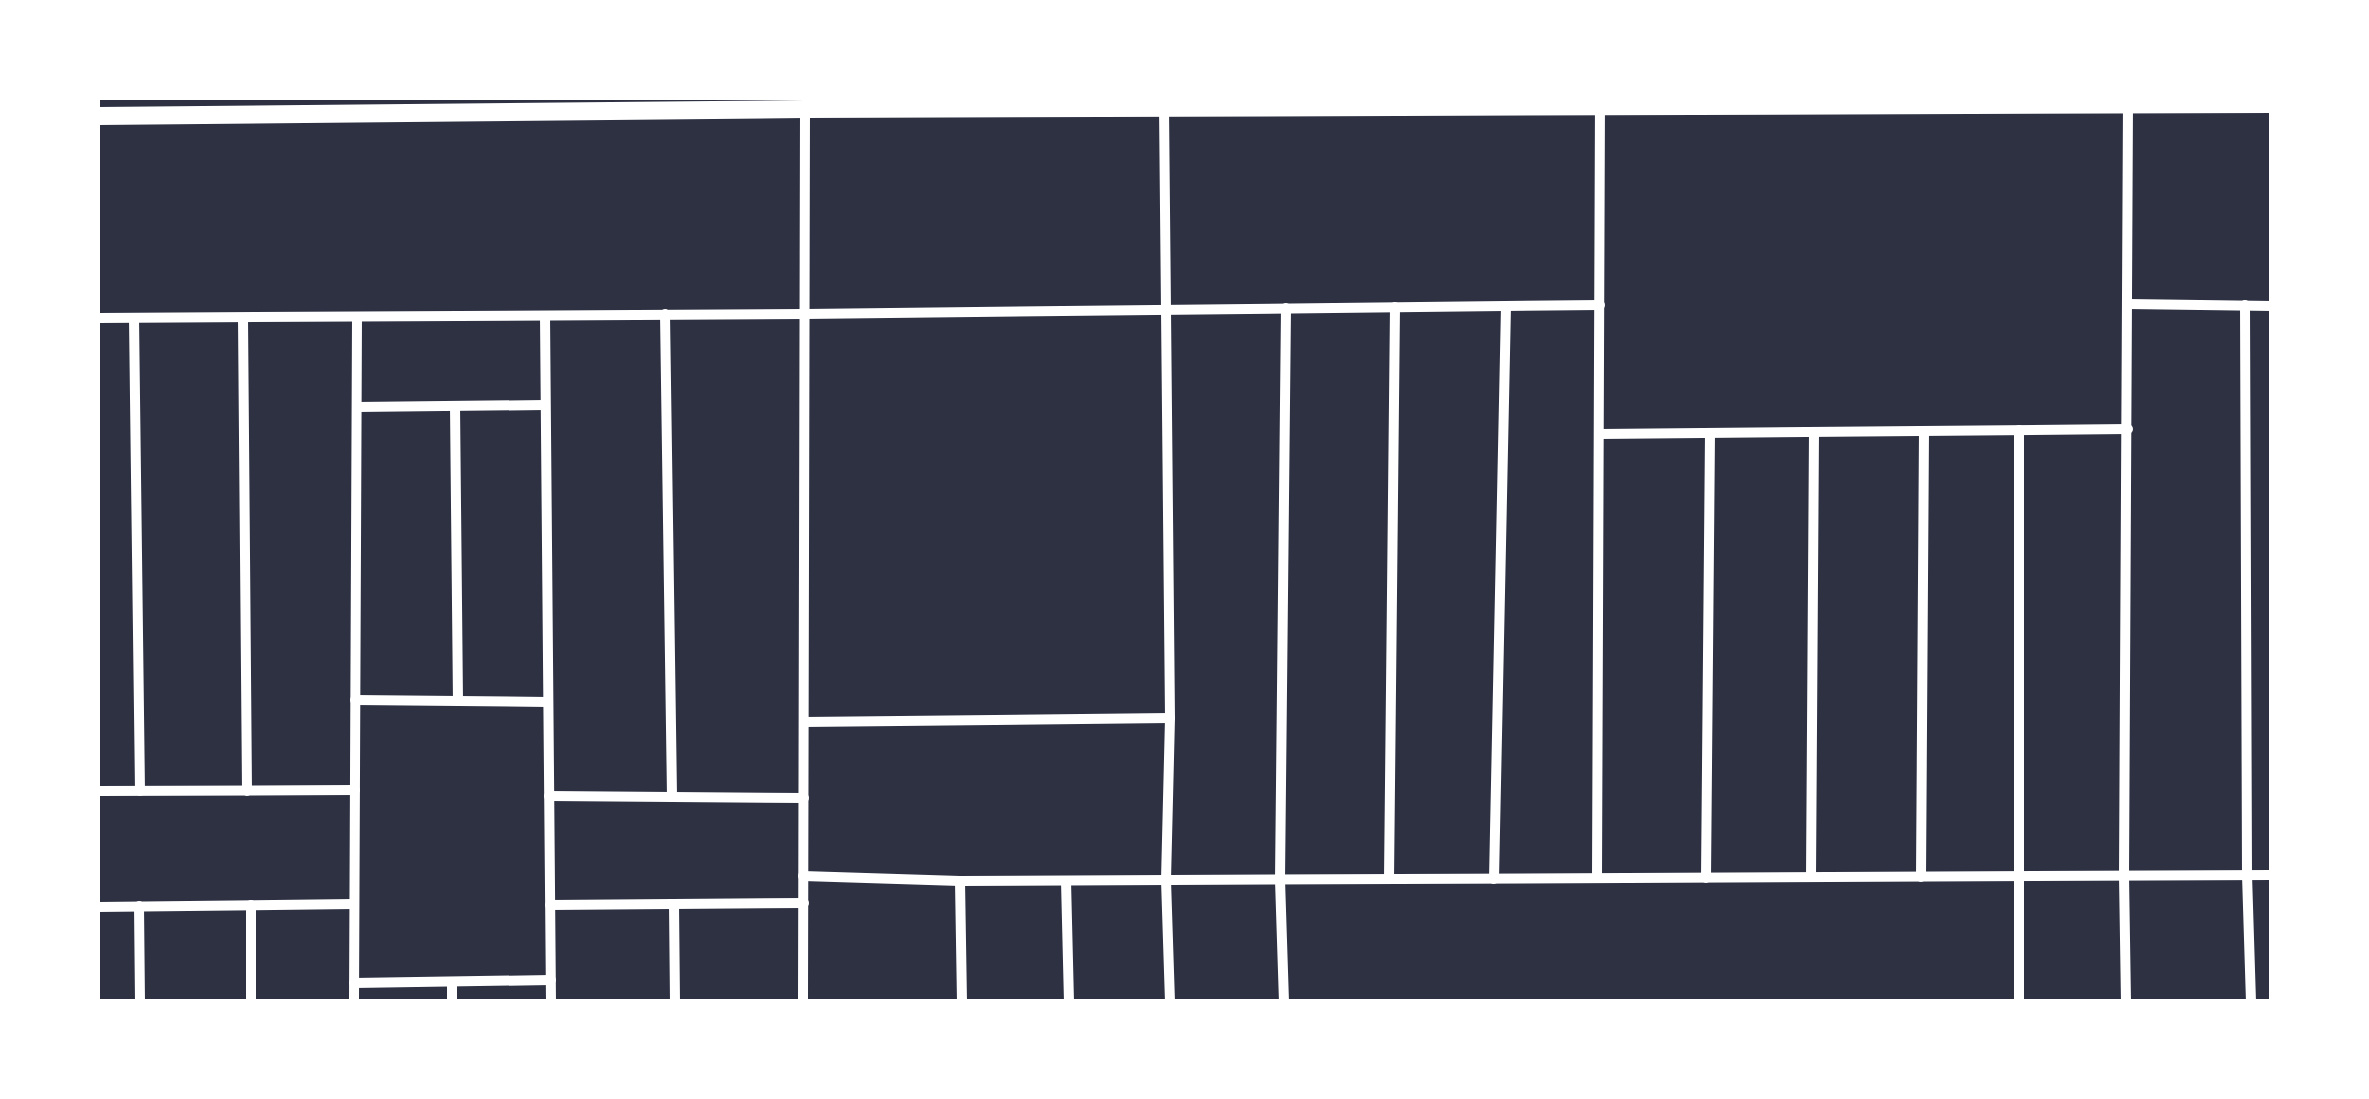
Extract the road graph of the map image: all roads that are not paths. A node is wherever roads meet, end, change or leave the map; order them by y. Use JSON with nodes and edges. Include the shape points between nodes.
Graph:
{"nodes":[{"id":1,"x":1600,"y":101,"type":"edge"},
{"id":2,"x":2137,"y":101,"type":"edge"},
{"id":3,"x":951,"y":103,"type":"edge"},
{"id":4,"x":2272,"y":104,"type":"edge"},
{"id":5,"x":400,"y":105,"type":"edge"},
{"id":6,"x":1164,"y":107,"type":"junction"},
{"id":7,"x":805,"y":109,"type":"junction"},
{"id":8,"x":98,"y":116,"type":"edge"},
{"id":9,"x":2128,"y":304,"type":"junction"},
{"id":10,"x":1600,"y":305,"type":"junction"},
{"id":11,"x":2245,"y":305,"type":"junction"},
{"id":12,"x":1506,"y":306,"type":"junction"},
{"id":13,"x":2272,"y":306,"type":"edge"},
{"id":14,"x":1395,"y":307,"type":"junction"},
{"id":15,"x":1286,"y":308,"type":"junction"},
{"id":16,"x":1166,"y":310,"type":"junction"},
{"id":17,"x":664,"y":314,"type":"junction"},
{"id":18,"x":805,"y":314,"type":"junction"},
{"id":19,"x":545,"y":316,"type":"junction"},
{"id":20,"x":358,"y":317,"type":"junction"},
{"id":21,"x":98,"y":318,"type":"edge"},
{"id":22,"x":134,"y":318,"type":"junction"},
{"id":23,"x":243,"y":318,"type":"junction"},
{"id":24,"x":546,"y":405,"type":"junction"},
{"id":25,"x":454,"y":406,"type":"junction"},
{"id":26,"x":357,"y":407,"type":"junction"},
{"id":27,"x":2128,"y":429,"type":"junction"},
{"id":28,"x":2019,"y":430,"type":"junction"},
{"id":29,"x":1924,"y":431,"type":"junction"},
{"id":30,"x":1814,"y":432,"type":"junction"},
{"id":31,"x":1710,"y":433,"type":"junction"},
{"id":32,"x":1600,"y":434,"type":"junction"},
{"id":33,"x":356,"y":700,"type":"junction"},
{"id":34,"x":458,"y":701,"type":"junction"},
{"id":35,"x":548,"y":702,"type":"junction"},
{"id":36,"x":1170,"y":718,"type":"junction"},
{"id":37,"x":804,"y":722,"type":"junction"},
{"id":38,"x":355,"y":790,"type":"junction"},
{"id":39,"x":98,"y":791,"type":"edge"},
{"id":40,"x":140,"y":791,"type":"junction"},
{"id":41,"x":247,"y":791,"type":"junction"},
{"id":42,"x":549,"y":796,"type":"junction"},
{"id":43,"x":672,"y":796,"type":"junction"},
{"id":44,"x":804,"y":798,"type":"junction"},
{"id":45,"x":2272,"y":875,"type":"edge"},
{"id":46,"x":803,"y":876,"type":"junction"},
{"id":47,"x":2018,"y":876,"type":"junction"},
{"id":48,"x":2124,"y":876,"type":"junction"},
{"id":49,"x":2247,"y":876,"type":"junction"},
{"id":50,"x":1811,"y":877,"type":"junction"},
{"id":51,"x":1920,"y":877,"type":"junction"},
{"id":52,"x":1597,"y":878,"type":"junction"},
{"id":53,"x":1706,"y":878,"type":"junction"},
{"id":54,"x":1494,"y":879,"type":"junction"},
{"id":55,"x":1166,"y":880,"type":"junction"},
{"id":56,"x":1280,"y":880,"type":"junction"},
{"id":57,"x":1389,"y":880,"type":"junction"},
{"id":58,"x":1066,"y":881,"type":"junction"},
{"id":59,"x":960,"y":882,"type":"junction"},
{"id":60,"x":804,"y":903,"type":"junction"},
{"id":61,"x":354,"y":904,"type":"junction"},
{"id":62,"x":674,"y":904,"type":"junction"},
{"id":63,"x":251,"y":905,"type":"junction"},
{"id":64,"x":550,"y":905,"type":"junction"},
{"id":65,"x":98,"y":906,"type":"edge"},
{"id":66,"x":139,"y":906,"type":"junction"},
{"id":67,"x":551,"y":980,"type":"junction"},
{"id":68,"x":452,"y":982,"type":"junction"},
{"id":69,"x":354,"y":983,"type":"junction"},
{"id":70,"x":140,"y":1002,"type":"edge"},
{"id":71,"x":251,"y":1002,"type":"edge"},
{"id":72,"x":354,"y":1002,"type":"edge"},
{"id":73,"x":452,"y":1002,"type":"edge"},
{"id":74,"x":551,"y":1002,"type":"edge"},
{"id":75,"x":674,"y":1002,"type":"edge"},
{"id":76,"x":804,"y":1002,"type":"edge"},
{"id":77,"x":962,"y":1002,"type":"edge"},
{"id":78,"x":1069,"y":1002,"type":"edge"},
{"id":79,"x":1170,"y":1002,"type":"edge"},
{"id":80,"x":1284,"y":1002,"type":"edge"},
{"id":81,"x":2019,"y":1002,"type":"edge"},
{"id":82,"x":2126,"y":1002,"type":"edge"},
{"id":83,"x":2252,"y":1002,"type":"edge"}],
"edges":[{"from":1,"to":2,"type":"street"},
{"from":1,"to":6,"type":"street"},
{"from":1,"to":10,"type":"street"},
{"from":2,"to":4,"type":"street"},
{"from":2,"to":9,"type":"street"},
{"from":3,"to":6,"type":"street"},
{"from":3,"to":7,"type":"street"},
{"from":5,"to":7,"type":"street"},
{"from":5,"to":8,"type":"street"},
{"from":6,"to":16,"type":"street"},
{"from":7,"to":18,"type":"street"},
{"from":9,"to":11,"type":"street"},
{"from":9,"to":27,"type":"street"},
{"from":10,"to":12,"type":"street"},
{"from":10,"to":32,"type":"street"},
{"from":11,"to":13,"type":"street"},
{"from":11,"to":49,"type":"street"},
{"from":12,"to":14,"type":"street"},
{"from":12,"to":54,"type":"street"},
{"from":14,"to":15,"type":"street"},
{"from":14,"to":57,"type":"street"},
{"from":15,"to":16,"type":"street"},
{"from":15,"to":56,"type":"street"},
{"from":16,"to":18,"type":"street"},
{"from":16,"to":36,"type":"street"},
{"from":17,"to":18,"type":"street"},
{"from":17,"to":19,"type":"street"},
{"from":17,"to":43,"type":"street"},
{"from":18,"to":37,"type":"street"},
{"from":19,"to":20,"type":"street"},
{"from":19,"to":24,"type":"street"},
{"from":20,"to":23,"type":"street"},
{"from":20,"to":26,"type":"street"},
{"from":21,"to":22,"type":"street"},
{"from":22,"to":23,"type":"street"},
{"from":22,"to":40,"type":"street"},
{"from":23,"to":41,"type":"street"},
{"from":24,"to":25,"type":"street"},
{"from":24,"to":35,"type":"street"},
{"from":25,"to":26,"type":"street"},
{"from":25,"to":34,"type":"street"},
{"from":26,"to":33,"type":"street"},
{"from":27,"to":28,"type":"street"},
{"from":27,"to":48,"type":"street"},
{"from":28,"to":29,"type":"street"},
{"from":28,"to":47,"type":"street"},
{"from":29,"to":30,"type":"street"},
{"from":29,"to":51,"type":"street"},
{"from":30,"to":31,"type":"street"},
{"from":30,"to":50,"type":"street"},
{"from":31,"to":32,"type":"street"},
{"from":31,"to":53,"type":"street"},
{"from":32,"to":52,"type":"street"},
{"from":33,"to":34,"type":"street"},
{"from":33,"to":38,"type":"street"},
{"from":34,"to":35,"type":"street"},
{"from":35,"to":42,"type":"street"},
{"from":36,"to":37,"type":"street"},
{"from":36,"to":55,"type":"street"},
{"from":37,"to":44,"type":"street"},
{"from":38,"to":41,"type":"street"},
{"from":38,"to":61,"type":"street"},
{"from":39,"to":40,"type":"street"},
{"from":40,"to":41,"type":"street"},
{"from":42,"to":43,"type":"street"},
{"from":42,"to":64,"type":"street"},
{"from":43,"to":44,"type":"street"},
{"from":44,"to":46,"type":"street"},
{"from":45,"to":49,"type":"street"},
{"from":46,"to":59,"type":"street"},
{"from":46,"to":60,"type":"street"},
{"from":47,"to":48,"type":"street"},
{"from":47,"to":51,"type":"street"},
{"from":47,"to":81,"type":"street"},
{"from":48,"to":49,"type":"street"},
{"from":48,"to":82,"type":"street"},
{"from":49,"to":83,"type":"street"},
{"from":50,"to":51,"type":"street"},
{"from":50,"to":53,"type":"street"},
{"from":52,"to":53,"type":"street"},
{"from":52,"to":54,"type":"street"},
{"from":54,"to":57,"type":"street"},
{"from":55,"to":56,"type":"street"},
{"from":55,"to":58,"type":"street"},
{"from":55,"to":79,"type":"street"},
{"from":56,"to":57,"type":"street"},
{"from":56,"to":80,"type":"street"},
{"from":58,"to":59,"type":"street"},
{"from":58,"to":78,"type":"street"},
{"from":59,"to":77,"type":"street"},
{"from":60,"to":62,"type":"street"},
{"from":60,"to":76,"type":"street"},
{"from":61,"to":63,"type":"street"},
{"from":61,"to":69,"type":"street"},
{"from":62,"to":64,"type":"street"},
{"from":62,"to":75,"type":"street"},
{"from":63,"to":66,"type":"street"},
{"from":63,"to":71,"type":"street"},
{"from":64,"to":67,"type":"street"},
{"from":65,"to":66,"type":"street"},
{"from":66,"to":70,"type":"street"},
{"from":67,"to":68,"type":"street"},
{"from":67,"to":74,"type":"street"},
{"from":68,"to":69,"type":"street"},
{"from":68,"to":73,"type":"street"},
{"from":69,"to":72,"type":"street"}]}
